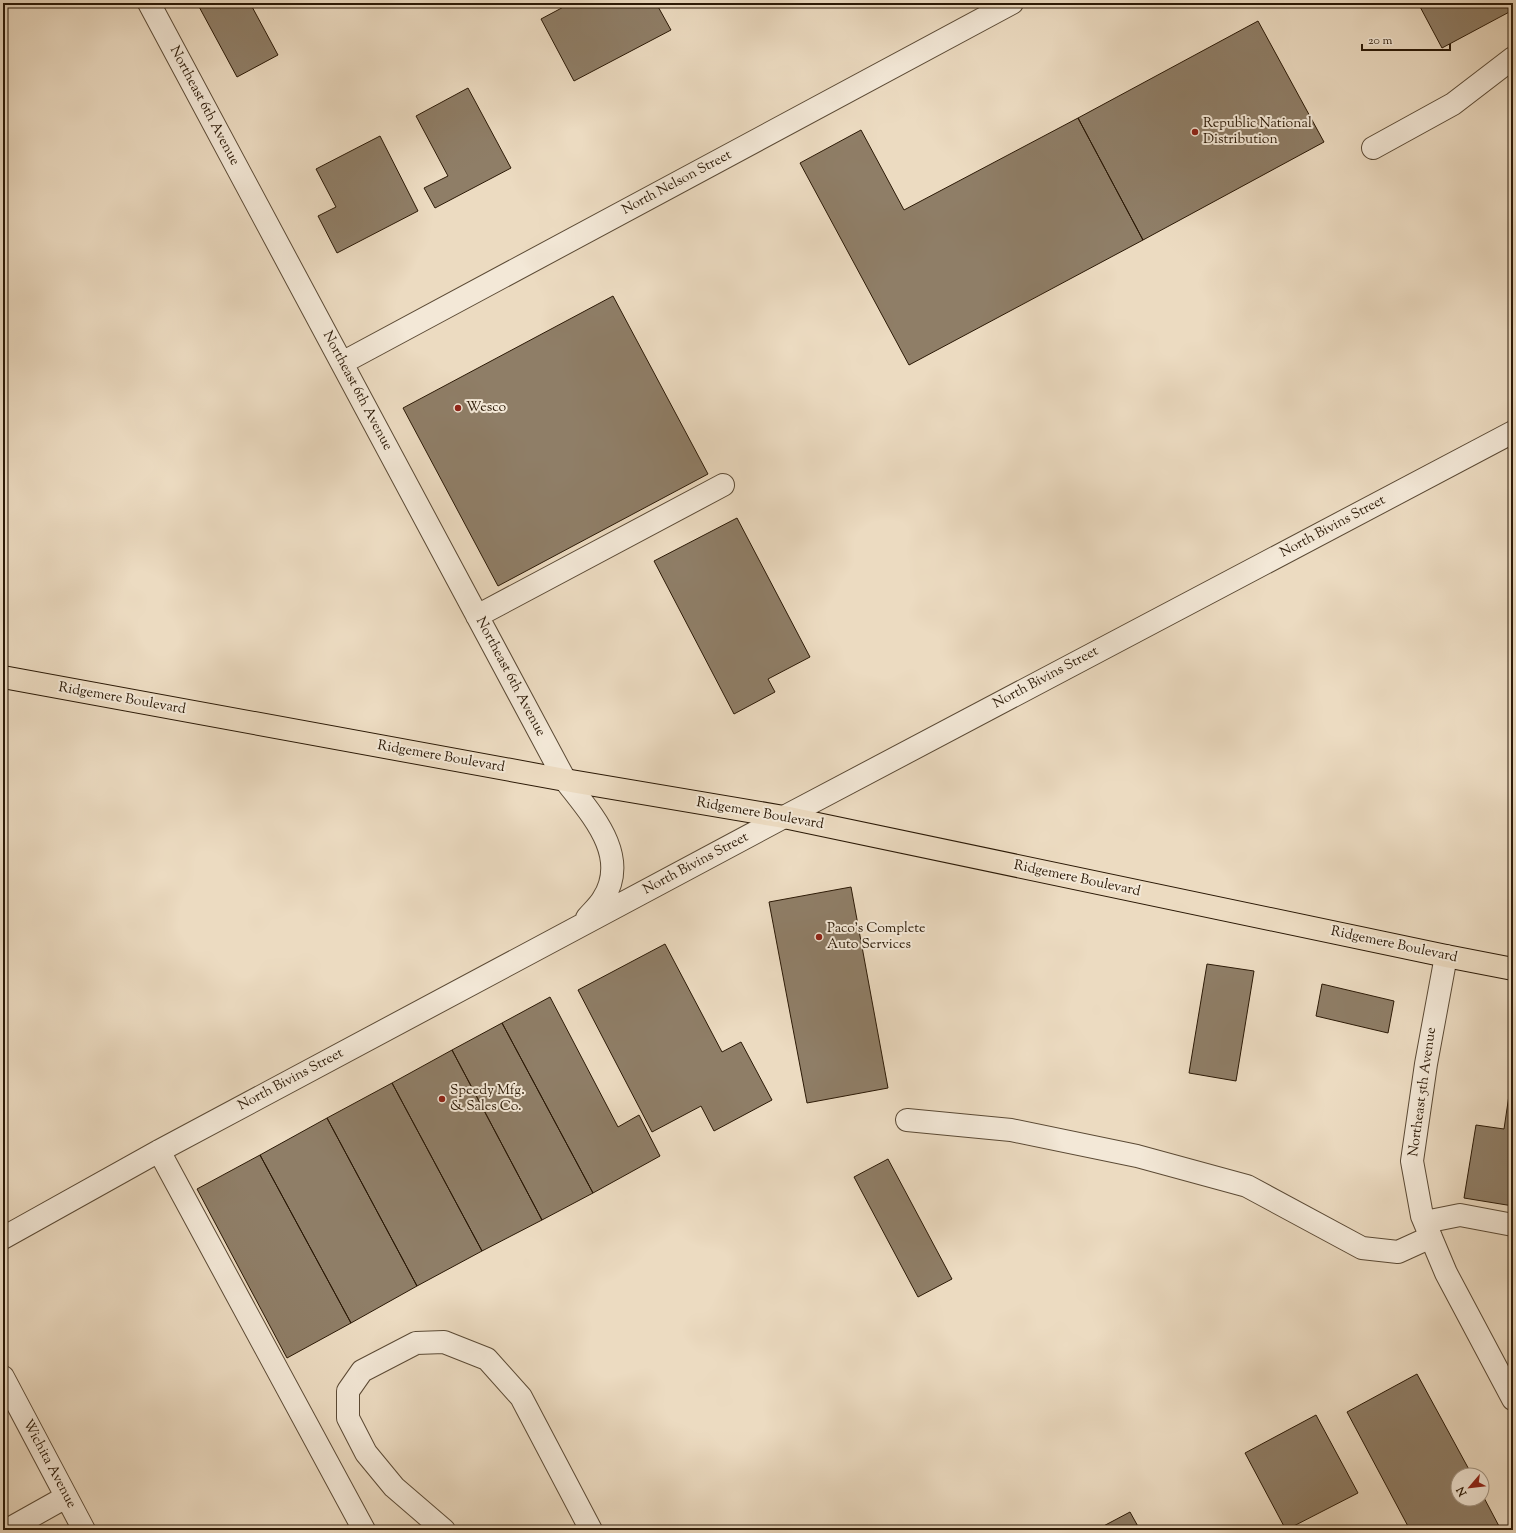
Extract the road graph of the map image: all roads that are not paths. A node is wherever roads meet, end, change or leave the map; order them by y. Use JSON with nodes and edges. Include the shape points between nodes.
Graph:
{"nodes":[{"id":1,"x":149,"y":3,"type":"edge"},
{"id":2,"x":1012,"y":3,"type":"edge"},
{"id":3,"x":1513,"y":58,"type":"edge"},
{"id":4,"x":1373,"y":148,"type":"dead end"},
{"id":5,"x":342,"y":363,"type":"junction"},
{"id":6,"x":1513,"y":432,"type":"edge"},
{"id":7,"x":724,"y":486,"type":"dead end"},
{"id":8,"x":477,"y":616,"type":"junction"},
{"id":9,"x":3,"y":677,"type":"edge"},
{"id":10,"x":565,"y":780,"type":"junction"},
{"id":11,"x":784,"y":817,"type":"junction"},
{"id":12,"x":580,"y":926,"type":"junction"},
{"id":13,"x":1446,"y":956,"type":"junction"},
{"id":14,"x":1513,"y":969,"type":"edge"},
{"id":15,"x":907,"y":1120,"type":"dead end"},
{"id":16,"x":158,"y":1151,"type":"junction"},
{"id":17,"x":1513,"y":1225,"type":"edge"},
{"id":18,"x":1428,"y":1229,"type":"junction"},
{"id":19,"x":3,"y":1238,"type":"edge"},
{"id":20,"x":3,"y":1377,"type":"edge"},
{"id":21,"x":1513,"y":1399,"type":"edge"},
{"id":22,"x":66,"y":1497,"type":"junction"},
{"id":23,"x":7,"y":1530,"type":"edge"},
{"id":24,"x":84,"y":1530,"type":"edge"},
{"id":25,"x":364,"y":1530,"type":"edge"},
{"id":26,"x":444,"y":1530,"type":"edge"},
{"id":27,"x":591,"y":1530,"type":"edge"}],
"edges":[{"from":1,"to":5,"type":"street","name":"Northeast 6th Avenue"},
{"from":2,"to":5,"type":"street","name":"North Nelson Street"},
{"from":3,"to":4,"type":"street","via":[[1453,104]]},
{"from":5,"to":8,"type":"street","name":"Northeast 6th Avenue"},
{"from":6,"to":11,"type":"street","name":"North Bivins Street"},
{"from":7,"to":8,"type":"street"},
{"from":8,"to":10,"type":"street","name":"Northeast 6th Avenue"},
{"from":9,"to":10,"type":"main road","name":"Ridgemere Boulevard"},
{"from":10,"to":11,"type":"main road","name":"Ridgemere Boulevard"},
{"from":10,"to":12,"type":"street","name":"North Bivins Street","via":[[606,837],[612,858],[611,881],[603,899]]},
{"from":11,"to":12,"type":"street","name":"North Bivins Street"},
{"from":11,"to":13,"type":"main road","name":"Ridgemere Boulevard"},
{"from":12,"to":16,"type":"street","name":"North Bivins Street"},
{"from":13,"to":14,"type":"main road","name":"Ridgemere Boulevard"},
{"from":13,"to":18,"type":"street","name":"Northeast 5th Avenue","via":[[1426,1064],[1412,1161],[1422,1216]]},
{"from":15,"to":18,"type":"street","via":[[1011,1130],[1137,1156],[1247,1186],[1362,1248],[1398,1252]]},
{"from":16,"to":19,"type":"street","name":"North Bivins Street"},
{"from":16,"to":25,"type":"street"},
{"from":17,"to":18,"type":"street","via":[[1460,1215]]},
{"from":18,"to":21,"type":"street","name":"Northeast 5th Avenue","via":[[1446,1273]]},
{"from":20,"to":22,"type":"street","name":"Wichita Avenue"},
{"from":22,"to":23,"type":"street"},
{"from":22,"to":24,"type":"street","name":"Wichita Avenue"},
{"from":26,"to":27,"type":"street","via":[[394,1488],[366,1453],[348,1418],[348,1391],[362,1371],[416,1343],[444,1342],[487,1359],[521,1397]]}]}
